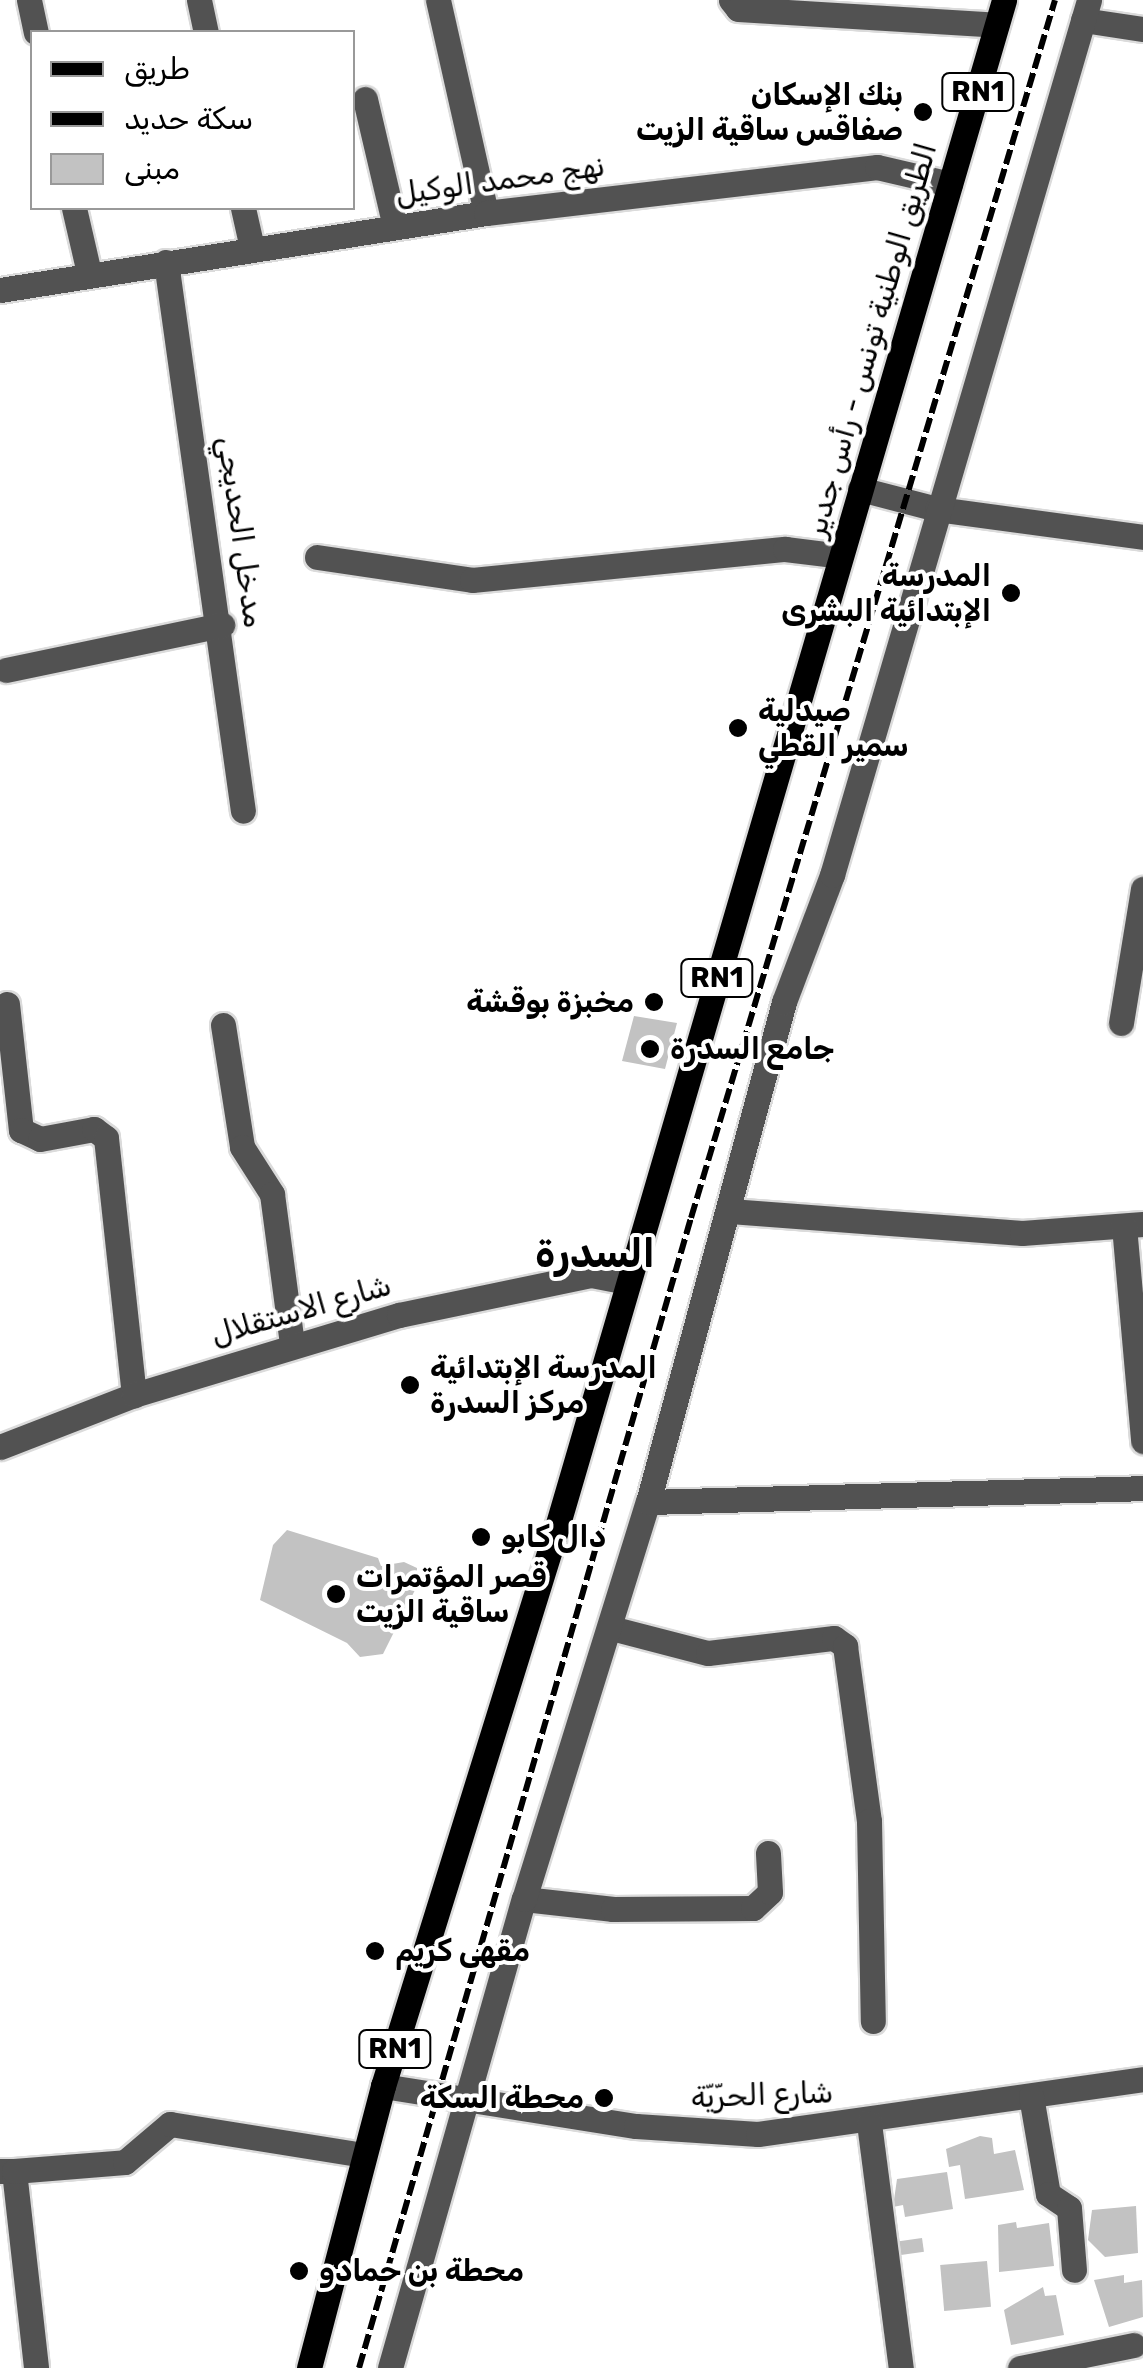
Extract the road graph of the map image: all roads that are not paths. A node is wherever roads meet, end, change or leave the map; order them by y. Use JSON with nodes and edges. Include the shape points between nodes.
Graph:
{"nodes":[{"id":1,"x":29,"y":0,"type":"edge"},
{"id":2,"x":199,"y":0,"type":"edge"},
{"id":3,"x":438,"y":0,"type":"edge"},
{"id":4,"x":731,"y":0,"type":"edge"},
{"id":5,"x":1004,"y":0,"type":"edge"},
{"id":6,"x":1086,"y":10,"type":"edge"},
{"id":7,"x":997,"y":26,"type":"junction"},
{"id":8,"x":1143,"y":29,"type":"edge"},
{"id":9,"x":36,"y":30,"type":"edge"},
{"id":10,"x":206,"y":30,"type":"edge"},
{"id":11,"x":364,"y":99,"type":"dead end"},
{"id":12,"x":950,"y":184,"type":"junction"},
{"id":13,"x":74,"y":210,"type":"edge"},
{"id":14,"x":243,"y":210,"type":"edge"},
{"id":15,"x":486,"y":214,"type":"junction"},
{"id":16,"x":395,"y":227,"type":"junction"},
{"id":17,"x":252,"y":248,"type":"junction"},
{"id":18,"x":166,"y":262,"type":"junction"},
{"id":19,"x":89,"y":273,"type":"junction"},
{"id":20,"x":0,"y":290,"type":"edge"},
{"id":21,"x":860,"y":489,"type":"junction"},
{"id":22,"x":937,"y":509,"type":"junction"},
{"id":23,"x":1143,"y":537,"type":"edge"},
{"id":24,"x":841,"y":556,"type":"junction"},
{"id":25,"x":317,"y":557,"type":"dead end"},
{"id":26,"x":222,"y":625,"type":"junction"},
{"id":27,"x":6,"y":670,"type":"dead end"},
{"id":28,"x":243,"y":811,"type":"dead end"},
{"id":29,"x":1143,"y":889,"type":"edge"},
{"id":30,"x":6,"y":1004,"type":"dead end"},
{"id":31,"x":1122,"y":1023,"type":"dead end"},
{"id":32,"x":223,"y":1025,"type":"dead end"},
{"id":33,"x":730,"y":1211,"type":"junction"},
{"id":34,"x":1134,"y":1225,"type":"edge"},
{"id":35,"x":628,"y":1282,"type":"junction"},
{"id":36,"x":292,"y":1344,"type":"junction"},
{"id":37,"x":134,"y":1394,"type":"junction"},
{"id":38,"x":1143,"y":1441,"type":"edge"},
{"id":39,"x":0,"y":1447,"type":"edge"},
{"id":40,"x":1143,"y":1488,"type":"edge"},
{"id":41,"x":648,"y":1502,"type":"junction"},
{"id":42,"x":611,"y":1628,"type":"junction"},
{"id":43,"x":768,"y":1853,"type":"dead end"},
{"id":44,"x":524,"y":1900,"type":"junction"},
{"id":45,"x":873,"y":2021,"type":"dead end"},
{"id":46,"x":1143,"y":2079,"type":"edge"},
{"id":47,"x":383,"y":2086,"type":"junction"},
{"id":48,"x":1031,"y":2096,"type":"junction"},
{"id":49,"x":466,"y":2102,"type":"junction"},
{"id":50,"x":869,"y":2123,"type":"junction"},
{"id":51,"x":364,"y":2155,"type":"junction"},
{"id":52,"x":7,"y":2171,"type":"edge"},
{"id":53,"x":1074,"y":2270,"type":"dead end"},
{"id":54,"x":1134,"y":2345,"type":"dead end"},
{"id":55,"x":36,"y":2368,"type":"edge"},
{"id":56,"x":309,"y":2368,"type":"edge"},
{"id":57,"x":390,"y":2368,"type":"edge"},
{"id":58,"x":901,"y":2368,"type":"edge"},
{"id":59,"x":1020,"y":2368,"type":"edge"}],
"edges":[{"from":1,"to":9,"type":"street"},
{"from":2,"to":10,"type":"street"},
{"from":3,"to":15,"type":"street"},
{"from":4,"to":7,"type":"street","via":[[738,9]]},
{"from":5,"to":7,"type":"main road","name":"الطريق الوطنية تونس - رأس جدير","number":"RN1"},
{"from":6,"to":8,"type":"street"},
{"from":6,"to":22,"type":"street"},
{"from":7,"to":12,"type":"main road","name":"الطريق الوطنية تونس - رأس جدير","number":"RN1"},
{"from":11,"to":16,"type":"street"},
{"from":12,"to":15,"type":"street","name":"نهج محمد الوكيل","via":[[877,167]]},
{"from":12,"to":21,"type":"main road","name":"الطريق الوطنية تونس - رأس جدير","number":"RN1"},
{"from":13,"to":19,"type":"street"},
{"from":14,"to":17,"type":"street"},
{"from":15,"to":16,"type":"street","name":"نهج محمد الوكيل"},
{"from":16,"to":17,"type":"street","name":"نهج محمد الوكيل"},
{"from":17,"to":18,"type":"street","name":"نهج محمد الوكيل"},
{"from":18,"to":19,"type":"street","name":"نهج محمد الوكيل"},
{"from":18,"to":26,"type":"street","name":"مدخل الحديجي"},
{"from":19,"to":20,"type":"street","name":"نهج محمد الوكيل"},
{"from":21,"to":22,"type":"street"},
{"from":21,"to":24,"type":"main road","name":"الطريق الوطنية تونس - رأس جدير","number":"RN1"},
{"from":22,"to":23,"type":"street"},
{"from":22,"to":33,"type":"street","via":[[832,875],[780,1016]]},
{"from":24,"to":25,"type":"street","via":[[786,549],[472,580]]},
{"from":24,"to":35,"type":"main road","name":"الطريق الوطنية تونس - رأس جدير","number":"RN1"},
{"from":26,"to":27,"type":"street"},
{"from":26,"to":28,"type":"street","name":"مدخل الحديجي"},
{"from":29,"to":31,"type":"street"},
{"from":30,"to":37,"type":"street","via":[[21,1130],[40,1138],[94,1129],[106,1138]]},
{"from":32,"to":36,"type":"street","via":[[242,1147],[272,1194]]},
{"from":33,"to":34,"type":"street","via":[[1022,1233]]},
{"from":33,"to":41,"type":"street"},
{"from":34,"to":38,"type":"street"},
{"from":35,"to":36,"type":"street","name":"شارع الاستقلال","via":[[592,1275],[510,1288]]},
{"from":35,"to":47,"type":"main road","name":"الطريق الوطنية تونس - رأس جدير","number":"RN1"},
{"from":36,"to":37,"type":"street","name":"شارع الاستقلال"},
{"from":37,"to":39,"type":"street","name":"شارع الاستقلال"},
{"from":40,"to":41,"type":"street"},
{"from":41,"to":42,"type":"street"},
{"from":42,"to":44,"type":"street"},
{"from":42,"to":45,"type":"street","via":[[708,1653],[834,1638],[846,1646],[870,1821]]},
{"from":43,"to":44,"type":"street","via":[[770,1892],[752,1908],[613,1909]]},
{"from":44,"to":49,"type":"street"},
{"from":46,"to":48,"type":"street","name":"شارع الحرّيّة"},
{"from":47,"to":49,"type":"street","name":"شارع الحرّيّة"},
{"from":47,"to":51,"type":"main road","name":"الطريق الوطنية تونس - رأس جدير","number":"RN1"},
{"from":48,"to":50,"type":"street","name":"شارع الحرّيّة"},
{"from":48,"to":53,"type":"street","via":[[1048,2194],[1068,2208]]},
{"from":49,"to":50,"type":"street","name":"شارع الحرّيّة","via":[[706,2133]]},
{"from":49,"to":57,"type":"street"},
{"from":50,"to":58,"type":"street"},
{"from":51,"to":52,"type":"street","via":[[170,2124],[126,2162]]},
{"from":51,"to":56,"type":"main road","name":"الطريق الوطنية تونس - رأس جدير","number":"RN1"},
{"from":52,"to":55,"type":"street"},
{"from":54,"to":59,"type":"street"}]}
